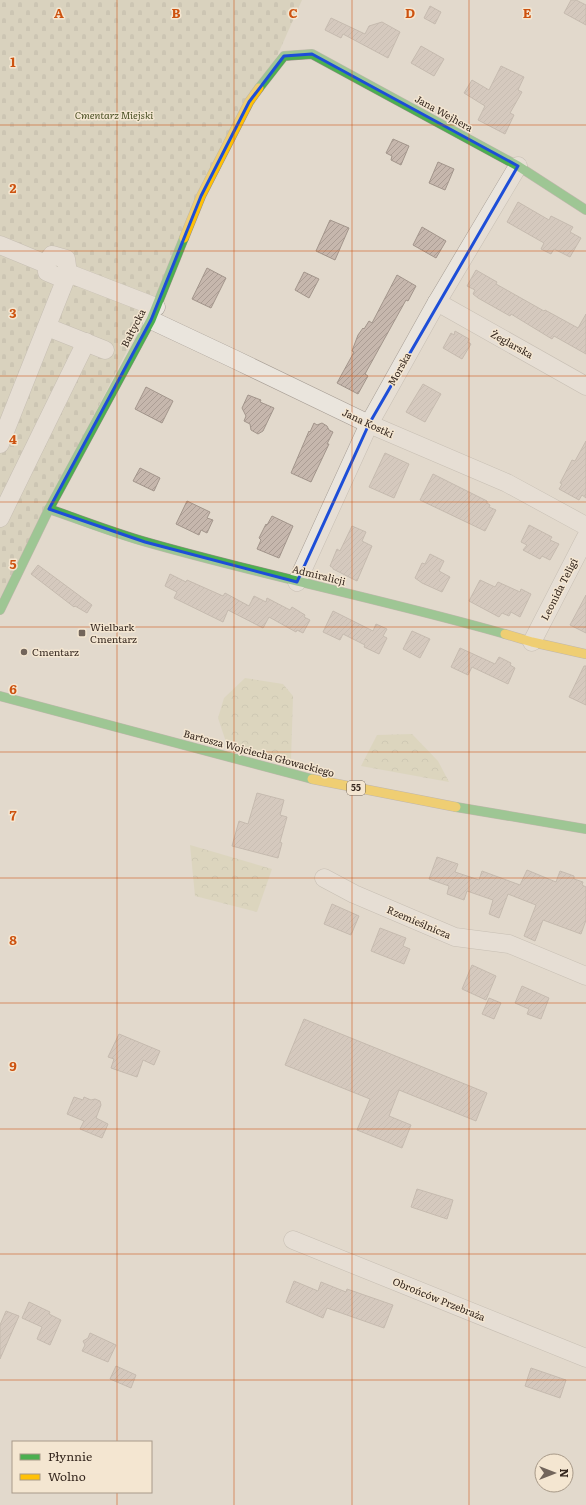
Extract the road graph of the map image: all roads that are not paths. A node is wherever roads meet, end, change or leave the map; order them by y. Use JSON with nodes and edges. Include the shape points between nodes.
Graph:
{"nodes":[{"id":1,"x":284,"y":56,"type":"joint"},
{"id":2,"x":518,"y":166,"type":"junction"},
{"id":3,"x":586,"y":210,"type":"edge"},
{"id":4,"x":0,"y":246,"type":"edge"},
{"id":5,"x":68,"y":273,"type":"junction"},
{"id":6,"x":437,"y":302,"type":"junction"},
{"id":7,"x":153,"y":314,"type":"junction"},
{"id":8,"x":47,"y":327,"type":"junction"},
{"id":9,"x":86,"y":342,"type":"junction"},
{"id":10,"x":105,"y":350,"type":"dead end"},
{"id":11,"x":586,"y":386,"type":"edge"},
{"id":12,"x":369,"y":424,"type":"junction"},
{"id":13,"x":0,"y":444,"type":"edge"},
{"id":14,"x":49,"y":509,"type":"junction"},
{"id":15,"x":0,"y":518,"type":"edge"},
{"id":16,"x":586,"y":526,"type":"edge"},
{"id":17,"x":586,"y":537,"type":"edge"},
{"id":18,"x":297,"y":582,"type":"junction"},
{"id":19,"x":5,"y":585,"type":"edge"},
{"id":20,"x":0,"y":610,"type":"edge"},
{"id":21,"x":532,"y":642,"type":"junction"},
{"id":22,"x":586,"y":654,"type":"edge"},
{"id":23,"x":0,"y":696,"type":"edge"},
{"id":24,"x":586,"y":830,"type":"edge"},
{"id":25,"x":324,"y":878,"type":"dead end"},
{"id":26,"x":586,"y":976,"type":"edge"},
{"id":27,"x":293,"y":1240,"type":"dead end"},
{"id":28,"x":586,"y":1358,"type":"edge"}],
"edges":[{"from":1,"to":2,"type":"street","name":"Jana Wejhera","via":[[312,54]]},
{"from":1,"to":7,"type":"street","name":"Bałtycka","via":[[249,102],[211,176]]},
{"from":2,"to":3,"type":"street","name":"Jana Wejhera"},
{"from":2,"to":6,"type":"street","name":"Morska"},
{"from":4,"to":5,"type":"street","via":[[46,264],[47,272],[59,277]]},
{"from":5,"to":7,"type":"street","name":"Jana Kostki"},
{"from":5,"to":8,"type":"street"},
{"from":6,"to":11,"type":"street","name":"Żeglarska"},
{"from":6,"to":12,"type":"street","name":"Morska"},
{"from":7,"to":12,"type":"street","name":"Jana Kostki","via":[[234,358]]},
{"from":7,"to":14,"type":"street","name":"Bałtycka"},
{"from":8,"to":9,"type":"street"},
{"from":8,"to":13,"type":"street"},
{"from":9,"to":10,"type":"street"},
{"from":9,"to":15,"type":"street"},
{"from":12,"to":16,"type":"street","name":"Jana Kostki","via":[[508,484]]},
{"from":12,"to":18,"type":"street","name":"Morska"},
{"from":14,"to":18,"type":"street","name":"Admiralicji","via":[[145,542]]},
{"from":14,"to":19,"type":"street","name":"Bałtycka"},
{"from":17,"to":21,"type":"street","name":"Leonida Teligi"},
{"from":18,"to":21,"type":"street","name":"Admiralicji","via":[[453,619]]},
{"from":19,"to":20,"type":"street","name":"Bałtycka"},
{"from":21,"to":22,"type":"street","name":"Admiralicji"},
{"from":23,"to":24,"type":"street","name":"Bartosza Wojciecha Głowackiego","number":"55","via":[[314,780]]},
{"from":25,"to":26,"type":"street","name":"Rzemieślnicza","via":[[354,894],[456,937],[509,944]]},
{"from":27,"to":28,"type":"street","name":"Obrońców Przebraża"}]}
